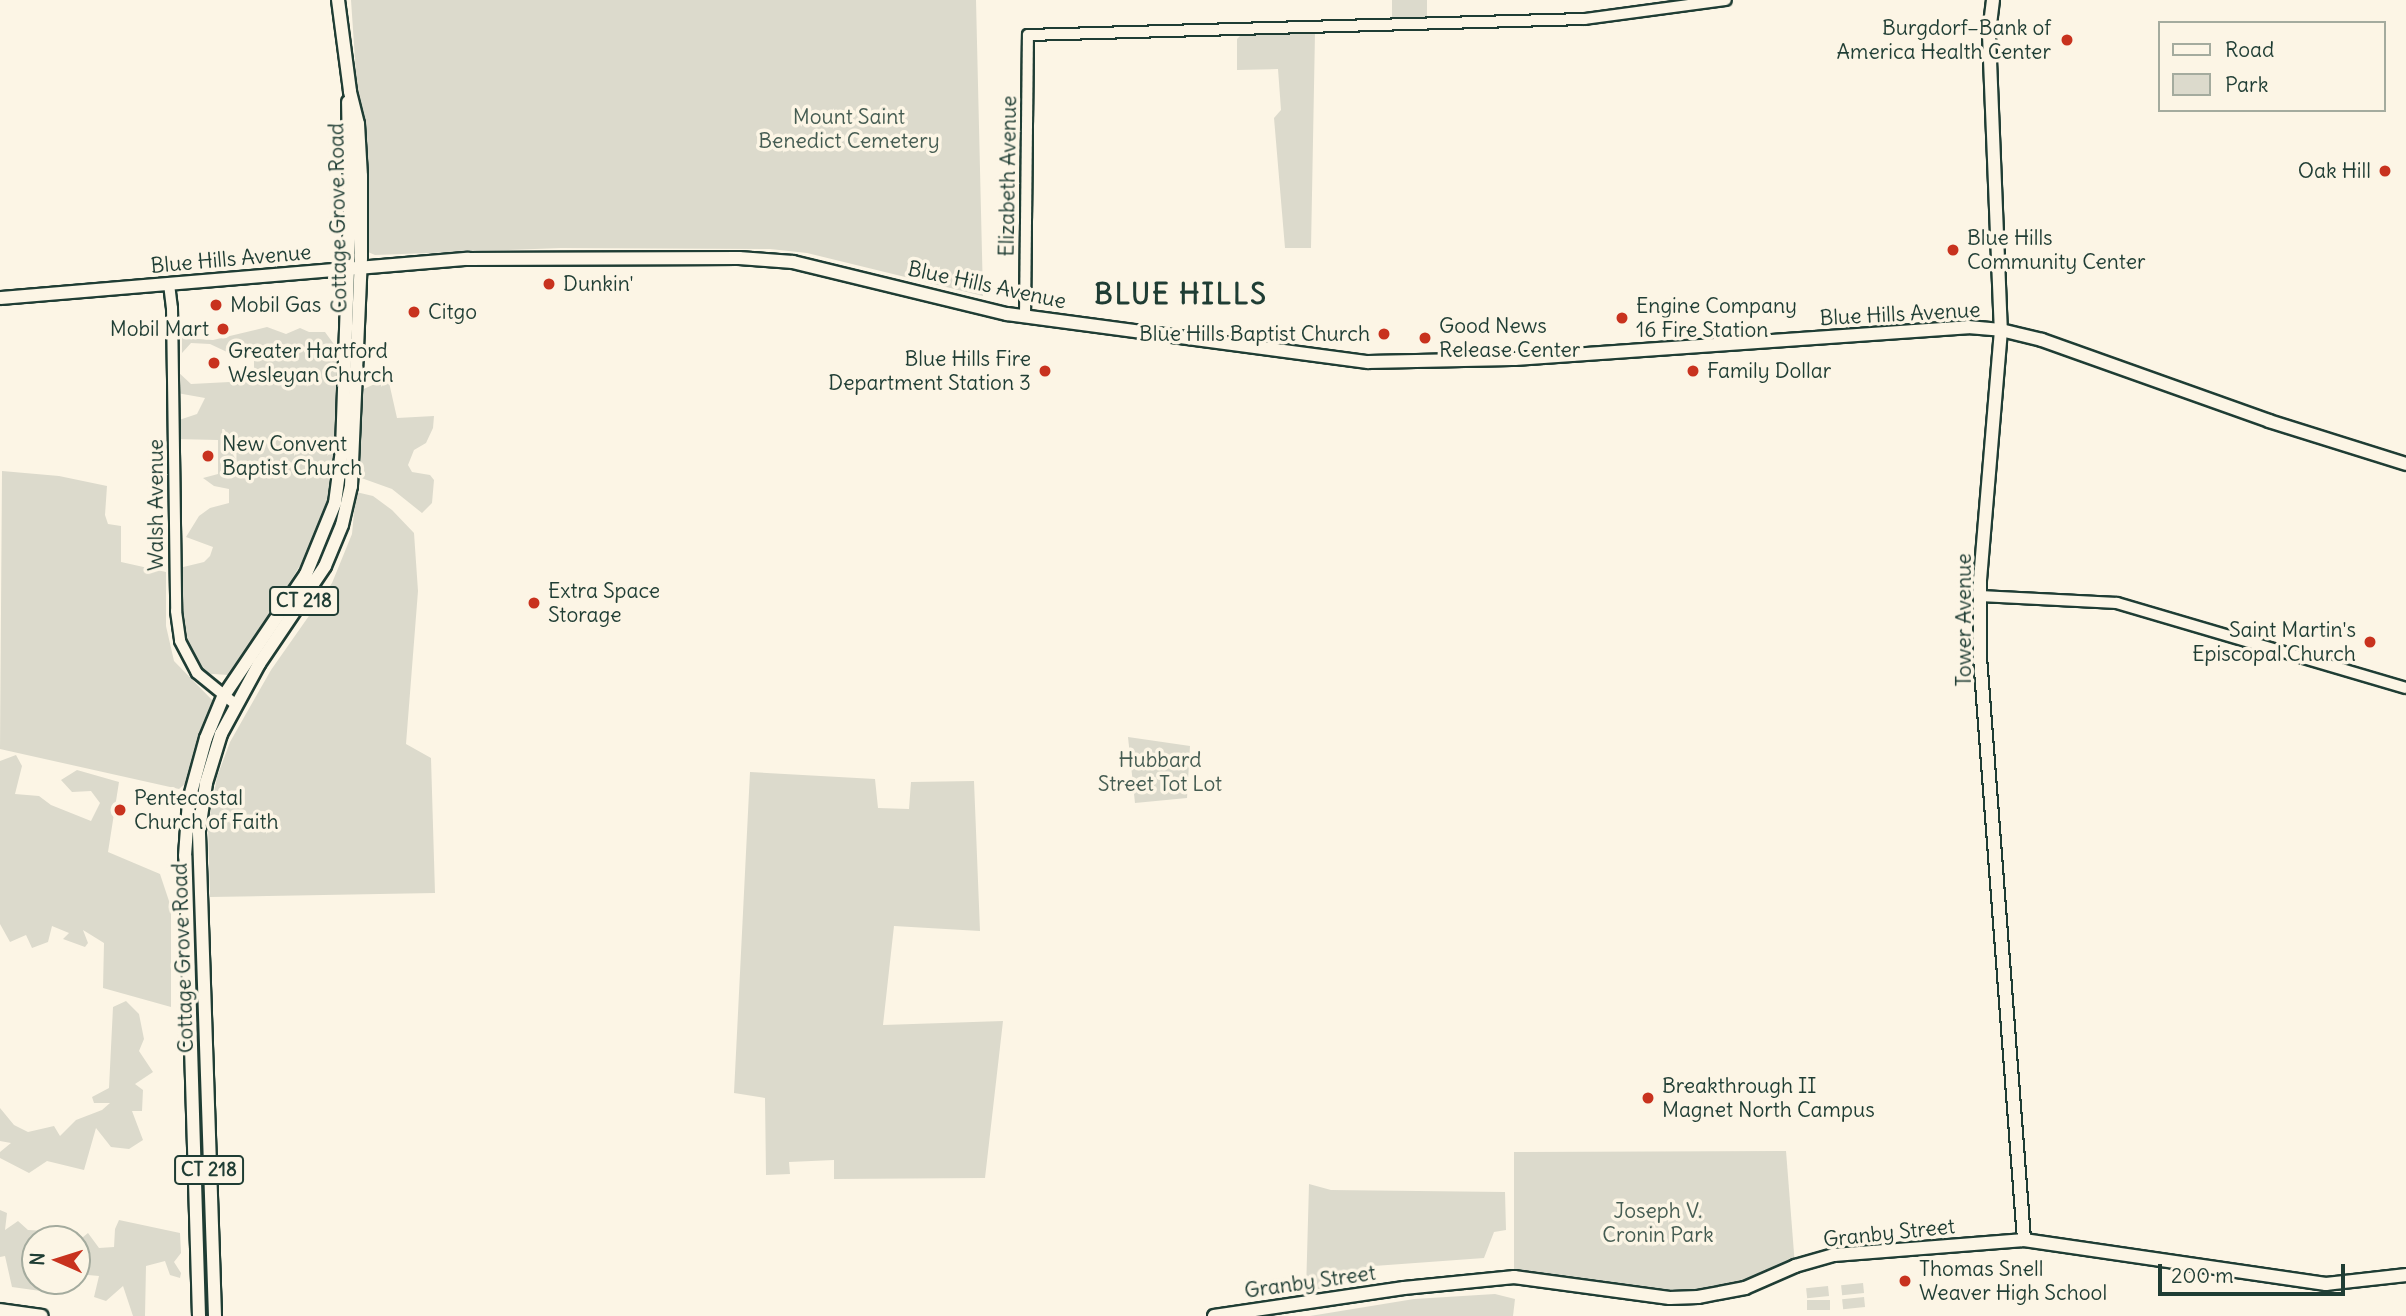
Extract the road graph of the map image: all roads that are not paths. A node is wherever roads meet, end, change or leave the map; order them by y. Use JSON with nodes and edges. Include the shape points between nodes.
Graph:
{"nodes":[{"id":1,"x":338,"y":0,"type":"edge"},
{"id":2,"x":1726,"y":0,"type":"edge"},
{"id":3,"x":1993,"y":0,"type":"edge"},
{"id":4,"x":354,"y":268,"type":"junction"},
{"id":5,"x":169,"y":284,"type":"junction"},
{"id":6,"x":0,"y":298,"type":"edge"},
{"id":7,"x":1025,"y":317,"type":"junction"},
{"id":8,"x":2001,"y":330,"type":"junction"},
{"id":9,"x":2406,"y":464,"type":"edge"},
{"id":10,"x":1980,"y":596,"type":"junction"},
{"id":11,"x":2406,"y":688,"type":"edge"},
{"id":12,"x":229,"y":701,"type":"junction"},
{"id":13,"x":2024,"y":1240,"type":"junction"},
{"id":14,"x":2406,"y":1275,"type":"edge"},
{"id":15,"x":0,"y":1310,"type":"edge"},
{"id":16,"x":42,"y":1316,"type":"edge"},
{"id":17,"x":199,"y":1316,"type":"edge"},
{"id":18,"x":215,"y":1316,"type":"edge"},
{"id":19,"x":1214,"y":1316,"type":"edge"}],
"edges":[{"from":1,"to":4,"type":"main road","name":"Cottage Grove Road","number":"CT 218","via":[[358,124],[361,176]]},
{"from":2,"to":7,"type":"street","name":"Elizabeth Avenue","via":[[1585,19],[1028,35]]},
{"from":3,"to":8,"type":"main road","name":"Tower Avenue","via":[[1989,34]]},
{"from":4,"to":5,"type":"main road","name":"Blue Hills Avenue"},
{"from":4,"to":7,"type":"main road","name":"Blue Hills Avenue","via":[[494,258],[778,260]]},
{"from":4,"to":12,"type":"main road","name":"Cottage Grove Road","number":"CT 218","via":[[353,475],[342,524],[318,579]]},
{"from":5,"to":6,"type":"main road","name":"Blue Hills Avenue"},
{"from":5,"to":12,"type":"street","name":"Walsh Avenue","via":[[176,611],[186,656],[197,673]]},
{"from":7,"to":8,"type":"main road","name":"Blue Hills Avenue","via":[[1387,363],[1521,359],[1958,326]]},
{"from":8,"to":9,"type":"main road","name":"Blue Hills Avenue"},
{"from":8,"to":10,"type":"main road","name":"Tower Avenue"},
{"from":10,"to":11,"type":"street","via":[[2117,603]]},
{"from":10,"to":13,"type":"main road","name":"Tower Avenue","via":[[1982,684]]},
{"from":12,"to":17,"type":"main road","name":"Cottage Grove Road","number":"CT 218","via":[[206,738],[193,781],[185,856]]},
{"from":12,"to":18,"type":"main road","name":"Cottage Grove Road","number":"CT 218","via":[[206,783],[199,844]]},
{"from":13,"to":14,"type":"main road","name":"Granby Street","via":[[2326,1284]]},
{"from":13,"to":19,"type":"main road","name":"Granby Street","via":[[1834,1255],[1745,1288],[1698,1297],[1514,1277],[1390,1289]]},
{"from":15,"to":16,"type":"main road"}]}
